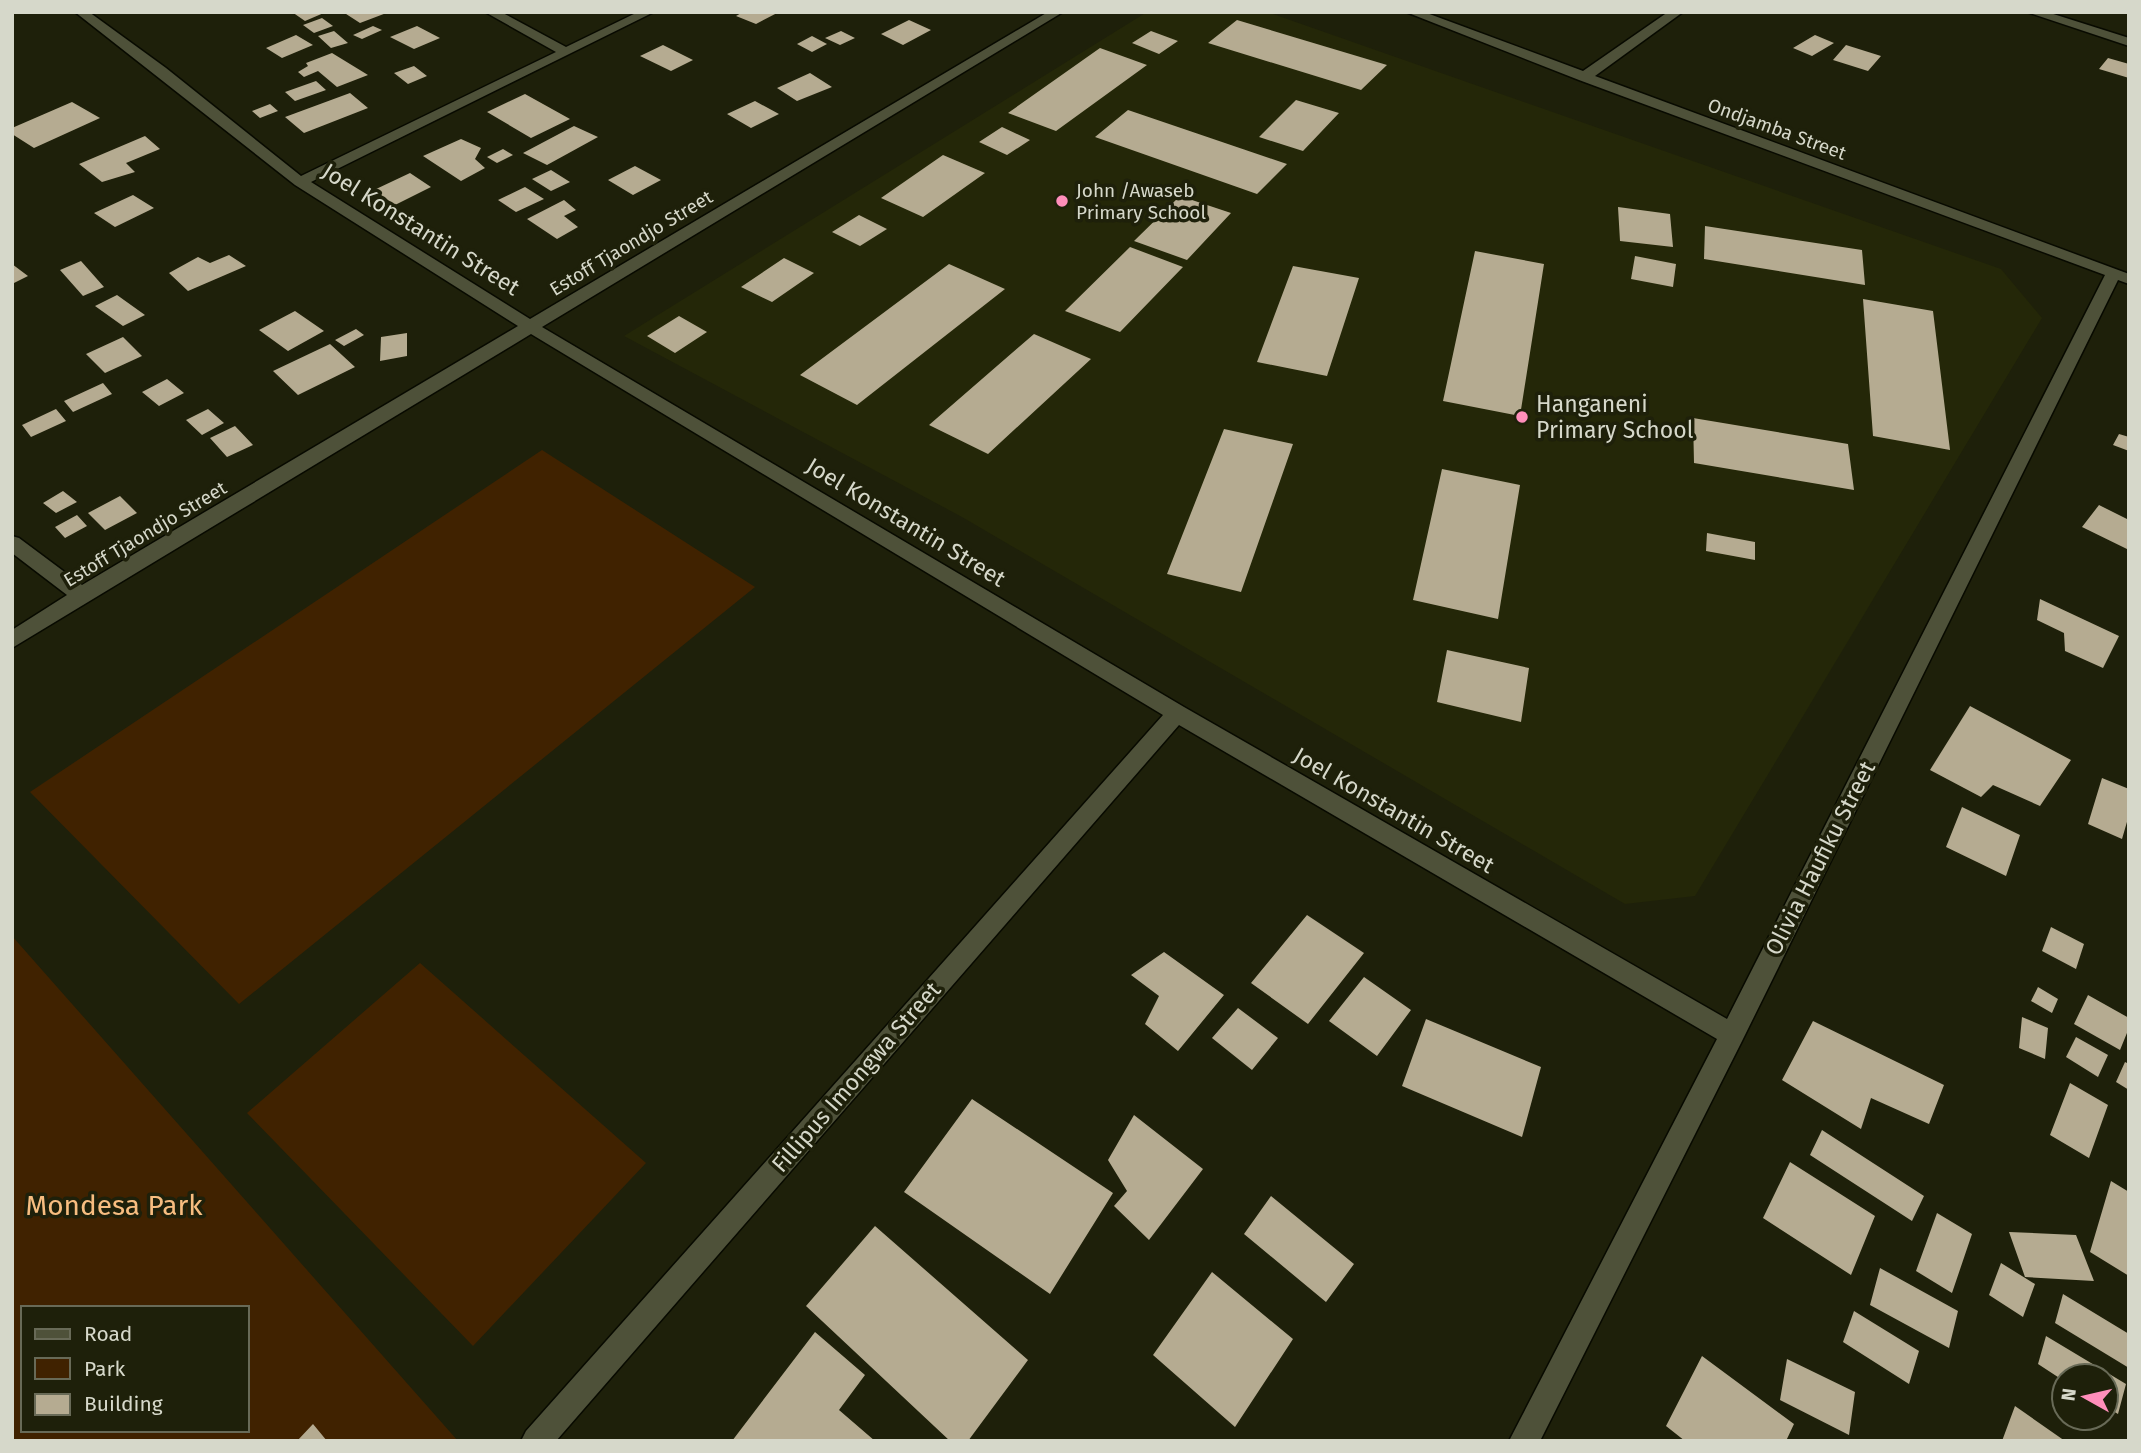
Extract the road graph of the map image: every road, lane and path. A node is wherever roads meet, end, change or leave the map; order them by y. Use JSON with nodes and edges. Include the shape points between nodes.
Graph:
{"nodes":[{"id":1,"x":82,"y":12,"type":"edge"},
{"id":2,"x":491,"y":12,"type":"edge"},
{"id":3,"x":648,"y":12,"type":"edge"},
{"id":4,"x":1057,"y":12,"type":"edge"},
{"id":5,"x":1412,"y":12,"type":"edge"},
{"id":6,"x":1677,"y":12,"type":"edge"},
{"id":7,"x":2033,"y":12,"type":"edge"},
{"id":8,"x":2129,"y":42,"type":"edge"},
{"id":9,"x":565,"y":52,"type":"junction"},
{"id":10,"x":1584,"y":78,"type":"junction"},
{"id":11,"x":300,"y":182,"type":"junction"},
{"id":12,"x":2121,"y":276,"type":"edge"},
{"id":13,"x":531,"y":327,"type":"junction"},
{"id":14,"x":12,"y":543,"type":"edge"},
{"id":15,"x":81,"y":595,"type":"junction"},
{"id":16,"x":12,"y":640,"type":"edge"},
{"id":17,"x":1177,"y":713,"type":"junction"},
{"id":18,"x":1732,"y":1035,"type":"junction"},
{"id":19,"x":536,"y":1441,"type":"edge"},
{"id":20,"x":1524,"y":1441,"type":"edge"}],
"edges":[{"from":1,"to":11,"type":"street","name":"Joel Konstantin Street"},
{"from":2,"to":9,"type":"street"},
{"from":3,"to":9,"type":"street"},
{"from":4,"to":13,"type":"street","name":"Estoff Tjaondjo Street"},
{"from":5,"to":10,"type":"street","name":"Ondjamba Street"},
{"from":6,"to":10,"type":"street"},
{"from":7,"to":8,"type":"street"},
{"from":9,"to":11,"type":"street"},
{"from":10,"to":12,"type":"street","name":"Ondjamba Street"},
{"from":11,"to":13,"type":"street","name":"Joel Konstantin Street"},
{"from":12,"to":18,"type":"street","name":"Olivia Haufiku Street"},
{"from":13,"to":15,"type":"street","name":"Estoff Tjaondjo Street"},
{"from":13,"to":17,"type":"street","name":"Joel Konstantin Street"},
{"from":14,"to":15,"type":"street"},
{"from":15,"to":16,"type":"street","name":"Estoff Tjaondjo Street"},
{"from":17,"to":18,"type":"street","name":"Joel Konstantin Street"},
{"from":17,"to":19,"type":"street","name":"Fillipus Imongwa Street"},
{"from":18,"to":20,"type":"street","name":"Olivia Haufiku Street"}]}
